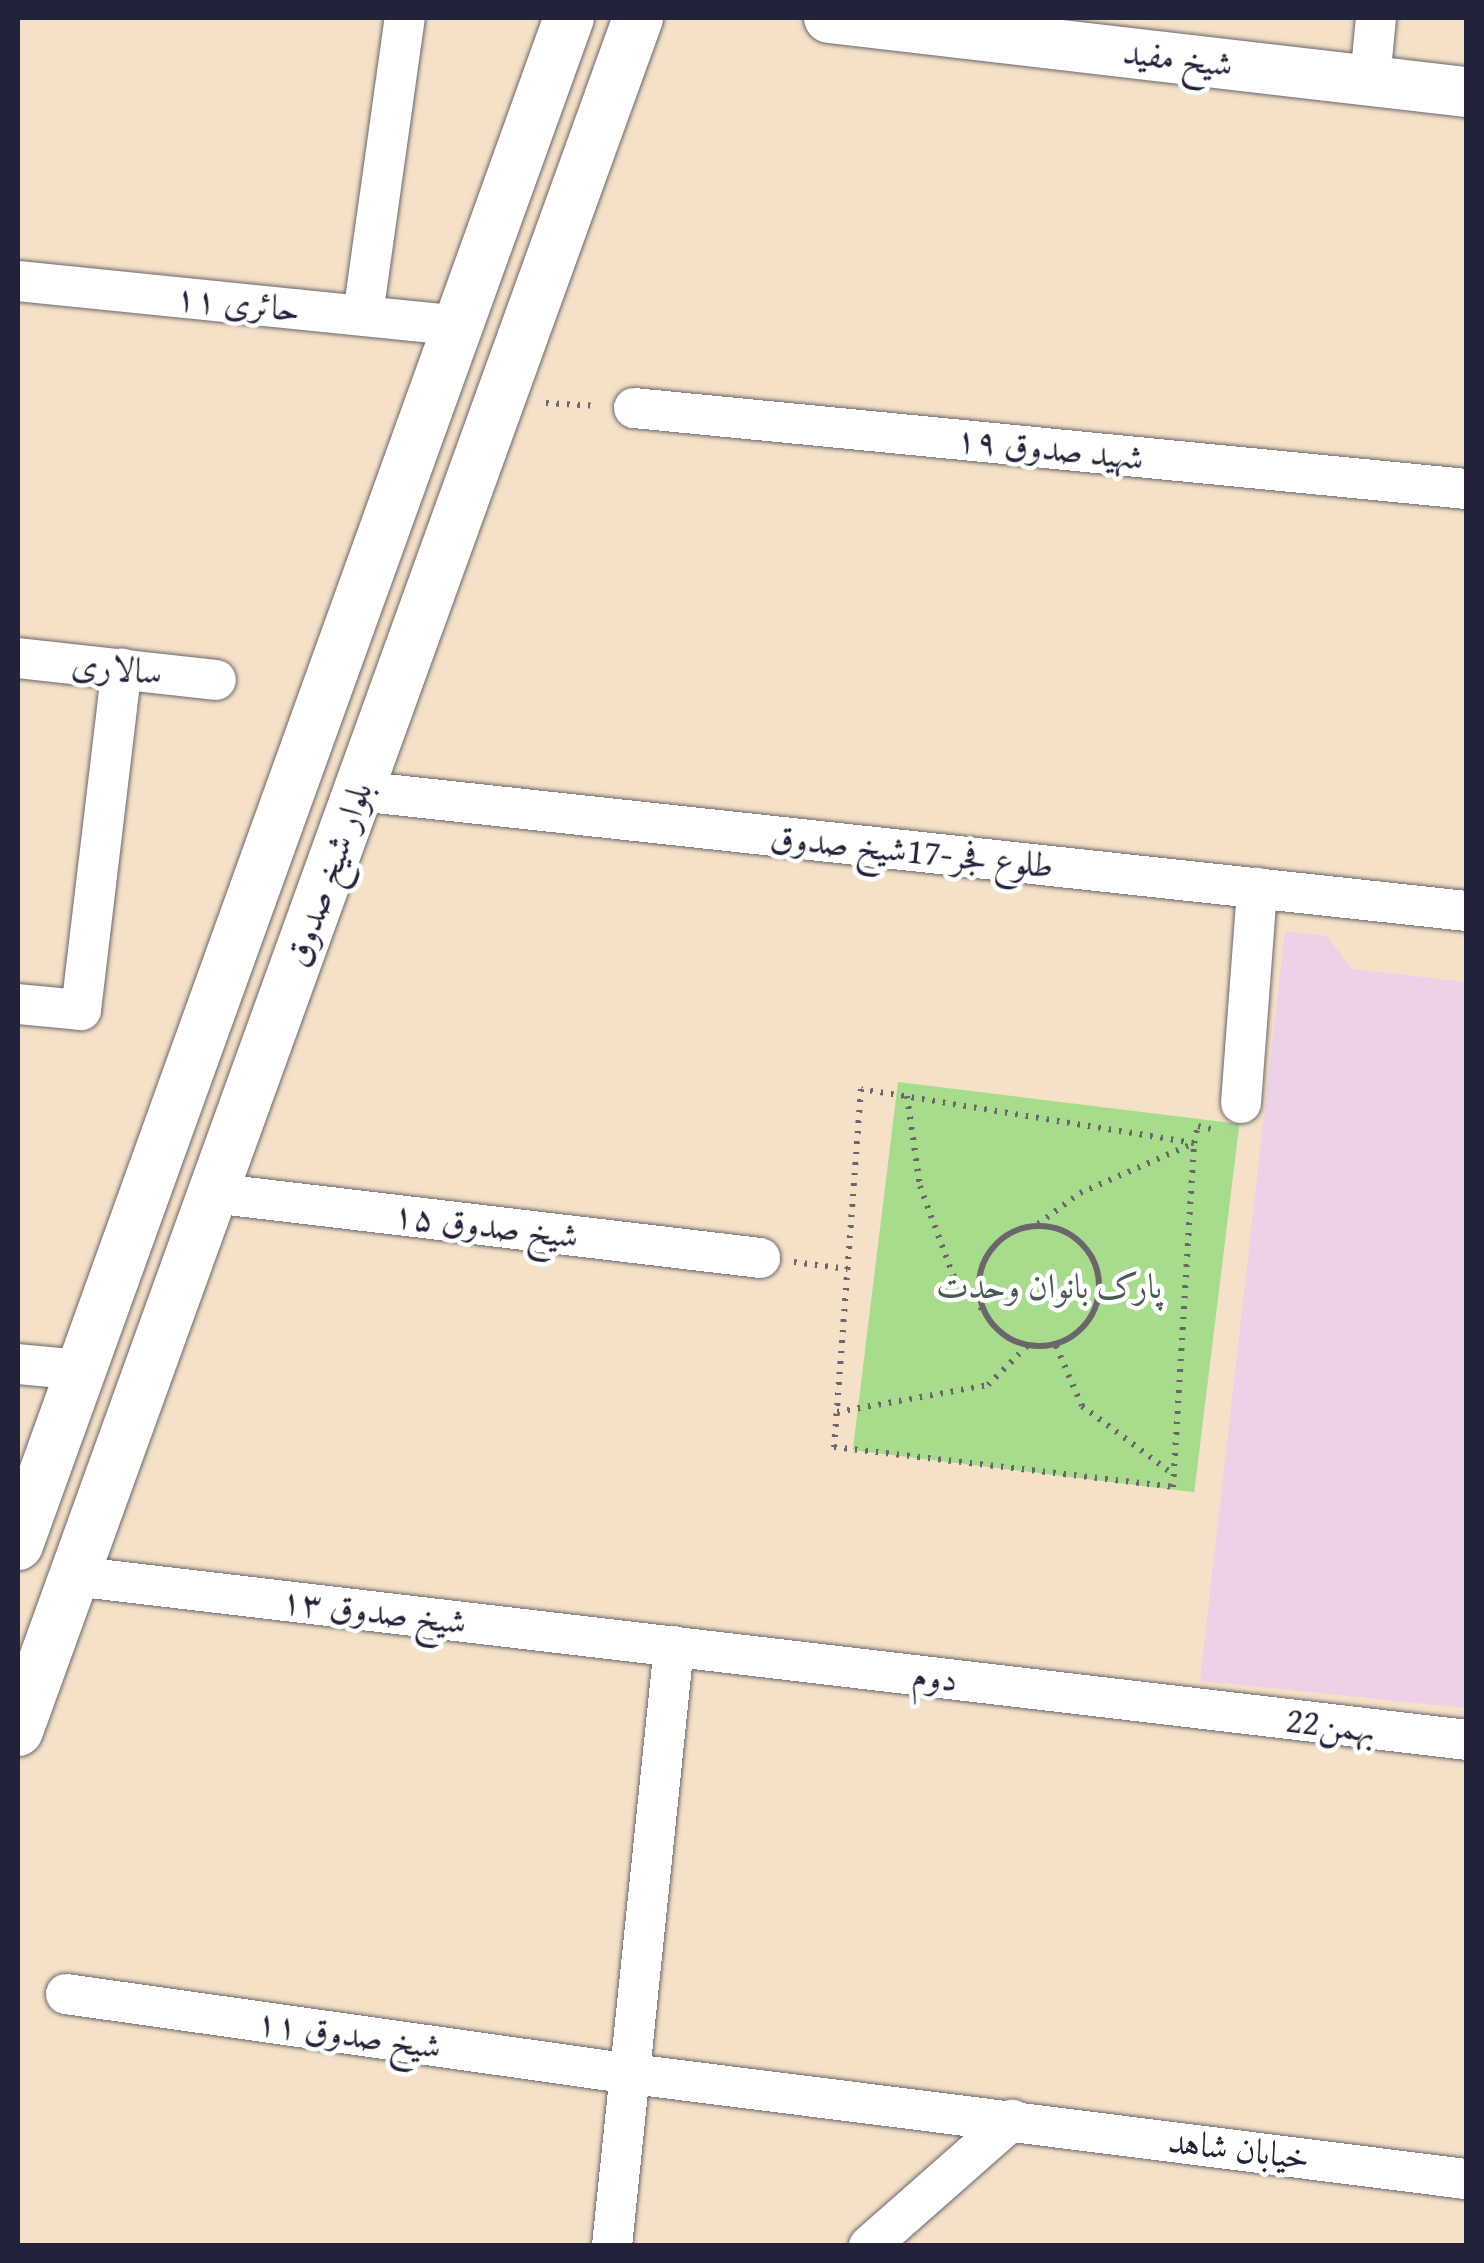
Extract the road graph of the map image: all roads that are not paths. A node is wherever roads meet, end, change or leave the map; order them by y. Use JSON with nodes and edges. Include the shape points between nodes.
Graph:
{"nodes":[{"id":1,"x":404,"y":18,"type":"edge"},
{"id":2,"x":569,"y":18,"type":"edge"},
{"id":3,"x":829,"y":18,"type":"edge"},
{"id":4,"x":1376,"y":18,"type":"edge"},
{"id":5,"x":648,"y":23,"type":"edge"},
{"id":6,"x":1370,"y":80,"type":"junction"},
{"id":7,"x":1466,"y":92,"type":"edge"},
{"id":8,"x":18,"y":281,"type":"edge"},
{"id":9,"x":363,"y":315,"type":"junction"},
{"id":10,"x":458,"y":326,"type":"junction"},
{"id":11,"x":634,"y":408,"type":"road end"},
{"id":12,"x":1466,"y":489,"type":"edge"},
{"id":13,"x":18,"y":658,"type":"edge"},
{"id":14,"x":122,"y":668,"type":"junction"},
{"id":15,"x":216,"y":680,"type":"dead end"},
{"id":16,"x":358,"y":790,"type":"junction"},
{"id":17,"x":1257,"y":888,"type":"junction"},
{"id":18,"x":1466,"y":911,"type":"edge"},
{"id":19,"x":18,"y":1004,"type":"edge"},
{"id":20,"x":1242,"y":1102,"type":"dead end"},
{"id":21,"x":212,"y":1192,"type":"junction"},
{"id":22,"x":760,"y":1258,"type":"road end"},
{"id":23,"x":18,"y":1364,"type":"edge"},
{"id":24,"x":81,"y":1370,"type":"junction"},
{"id":25,"x":18,"y":1544,"type":"edge"},
{"id":26,"x":73,"y":1576,"type":"junction"},
{"id":27,"x":674,"y":1646,"type":"junction"},
{"id":28,"x":1196,"y":1709,"type":"joint"},
{"id":29,"x":18,"y":1731,"type":"edge"},
{"id":30,"x":1466,"y":1740,"type":"edge"},
{"id":31,"x":66,"y":1994,"type":"dead end"},
{"id":32,"x":632,"y":2074,"type":"junction"},
{"id":33,"x":1012,"y":2120,"type":"junction"},
{"id":34,"x":1466,"y":2178,"type":"edge"},
{"id":35,"x":612,"y":2246,"type":"edge"},
{"id":36,"x":869,"y":2246,"type":"edge"}],
"edges":[{"from":1,"to":9,"type":"street"},
{"from":2,"to":10,"type":"street","name":"بلوار شیخ صدوق"},
{"from":3,"to":6,"type":"street","name":"شیخ مفید"},
{"from":4,"to":6,"type":"street"},
{"from":5,"to":16,"type":"street","name":"بلوار شیخ صدوق","via":[[500,400]]},
{"from":6,"to":7,"type":"street","name":"شیخ مفید"},
{"from":8,"to":9,"type":"street","name":"حائری ۱۱"},
{"from":9,"to":10,"type":"street","name":"حائری ۱۱"},
{"from":10,"to":24,"type":"street","name":"بلوار شیخ صدوق"},
{"from":11,"to":12,"type":"street","name":"شهید صدوق ۱۹"},
{"from":13,"to":14,"type":"street","name":"سالاری"},
{"from":14,"to":15,"type":"street","name":"سالاری"},
{"from":14,"to":19,"type":"street","via":[[81,1010]]},
{"from":16,"to":17,"type":"street","name":"طلوع فجر-17شیخ صدوق"},
{"from":16,"to":21,"type":"street","name":"بلوار شیخ صدوق"},
{"from":17,"to":18,"type":"street","name":"طلوع فجر-17شیخ صدوق"},
{"from":17,"to":20,"type":"street"},
{"from":21,"to":22,"type":"street","name":"شیخ صدوق ۱۵"},
{"from":21,"to":26,"type":"street","name":"بلوار شیخ صدوق"},
{"from":23,"to":24,"type":"street"},
{"from":24,"to":25,"type":"street","name":"بلوار شیخ صدوق"},
{"from":26,"to":27,"type":"street","name":"شیخ صدوق ۱۳"},
{"from":26,"to":29,"type":"street","name":"بلوار شیخ صدوق"},
{"from":27,"to":28,"type":"street","name":"دوم"},
{"from":27,"to":32,"type":"street"},
{"from":28,"to":30,"type":"street","name":"22بهمن"},
{"from":31,"to":32,"type":"street","name":"شیخ صدوق ۱۱"},
{"from":32,"to":33,"type":"street","name":"شیخ صدوق ۱۱"},
{"from":32,"to":35,"type":"street"},
{"from":33,"to":34,"type":"street","name":"خیابان شاهد"},
{"from":33,"to":36,"type":"street"}]}
